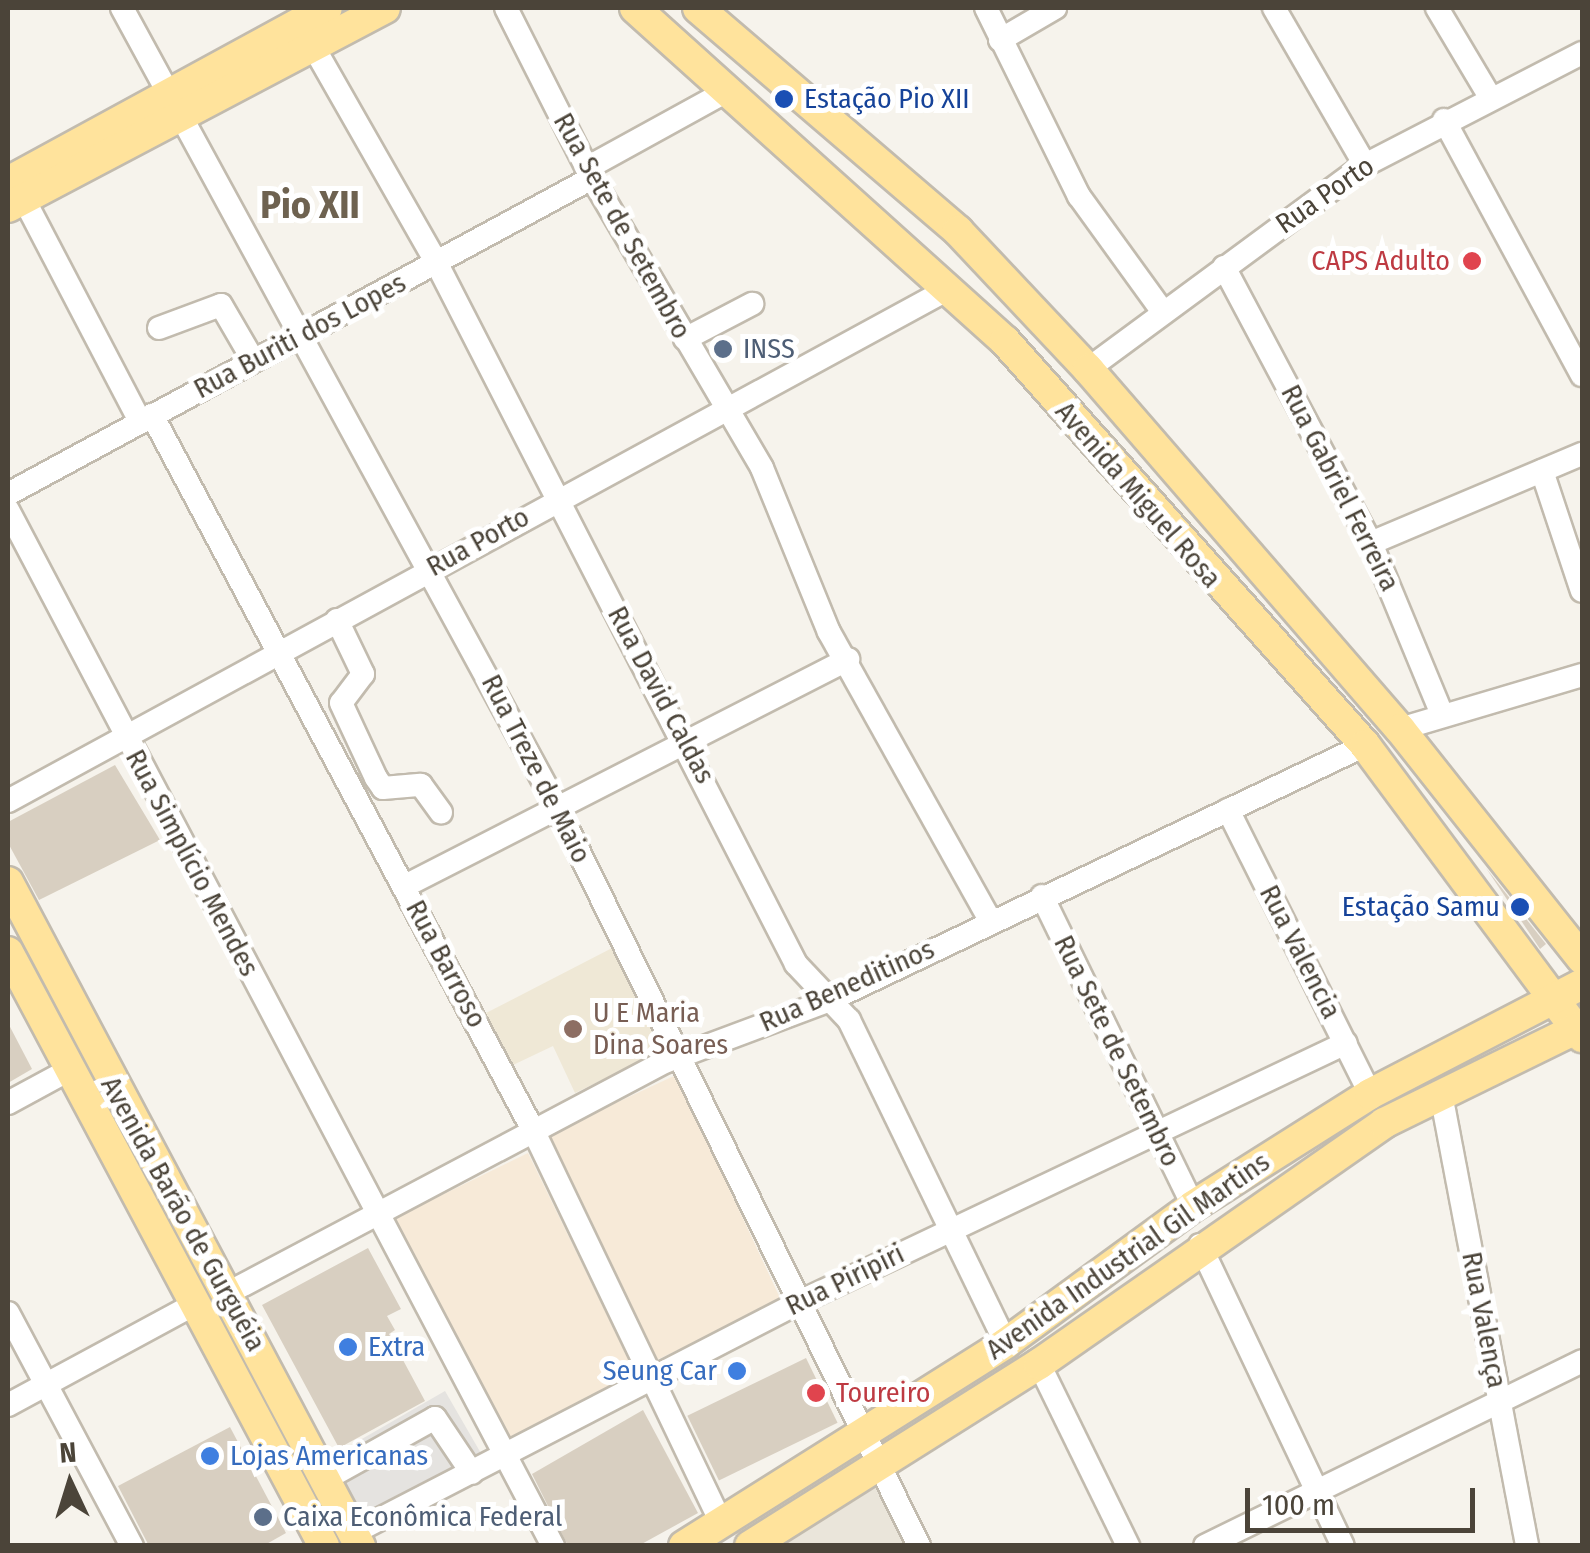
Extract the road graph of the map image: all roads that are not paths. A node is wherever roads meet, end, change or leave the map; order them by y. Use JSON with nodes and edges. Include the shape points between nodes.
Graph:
{"nodes":[{"id":1,"x":122,"y":8,"type":"edge"},
{"id":2,"x":384,"y":8,"type":"edge"},
{"id":3,"x":506,"y":8,"type":"edge"},
{"id":4,"x":635,"y":8,"type":"edge"},
{"id":5,"x":698,"y":8,"type":"edge"},
{"id":6,"x":986,"y":8,"type":"edge"},
{"id":7,"x":1055,"y":8,"type":"edge"},
{"id":8,"x":1274,"y":8,"type":"edge"},
{"id":9,"x":1437,"y":8,"type":"edge"},
{"id":10,"x":308,"y":21,"type":"edge"},
{"id":11,"x":1000,"y":40,"type":"junction"},
{"id":12,"x":1582,"y":53,"type":"edge"},
{"id":13,"x":729,"y":90,"type":"junction"},
{"id":14,"x":1490,"y":97,"type":"junction"},
{"id":15,"x":175,"y":106,"type":"junction"},
{"id":16,"x":1444,"y":120,"type":"junction"},
{"id":17,"x":1366,"y":165,"type":"junction"},
{"id":18,"x":589,"y":173,"type":"junction"},
{"id":19,"x":12,"y":187,"type":"edge"},
{"id":20,"x":436,"y":262,"type":"junction"},
{"id":21,"x":1224,"y":267,"type":"junction"},
{"id":22,"x":950,"y":288,"type":"junction"},
{"id":23,"x":752,"y":304,"type":"dead end"},
{"id":24,"x":1164,"y":312,"type":"junction"},
{"id":25,"x":159,"y":328,"type":"dead end"},
{"id":26,"x":303,"y":334,"type":"junction"},
{"id":27,"x":686,"y":339,"type":"junction"},
{"id":28,"x":254,"y":360,"type":"junction"},
{"id":29,"x":1088,"y":370,"type":"junction"},
{"id":30,"x":1582,"y":375,"type":"edge"},
{"id":31,"x":727,"y":410,"type":"junction"},
{"id":32,"x":146,"y":418,"type":"junction"},
{"id":33,"x":1582,"y":454,"type":"edge"},
{"id":34,"x":1542,"y":471,"type":"junction"},
{"id":35,"x":8,"y":494,"type":"edge"},
{"id":36,"x":558,"y":498,"type":"junction"},
{"id":37,"x":8,"y":510,"type":"edge"},
{"id":38,"x":1371,"y":543,"type":"junction"},
{"id":39,"x":430,"y":568,"type":"junction"},
{"id":40,"x":1582,"y":591,"type":"edge"},
{"id":41,"x":337,"y":620,"type":"junction"},
{"id":42,"x":278,"y":653,"type":"junction"},
{"id":43,"x":848,"y":659,"type":"junction"},
{"id":44,"x":1582,"y":675,"type":"edge"},
{"id":45,"x":1442,"y":714,"type":"junction"},
{"id":46,"x":1400,"y":729,"type":"junction"},
{"id":47,"x":124,"y":737,"type":"junction"},
{"id":48,"x":683,"y":738,"type":"junction"},
{"id":49,"x":1365,"y":745,"type":"junction"},
{"id":50,"x":8,"y":801,"type":"edge"},
{"id":51,"x":555,"y":803,"type":"junction"},
{"id":52,"x":1228,"y":810,"type":"junction"},
{"id":53,"x":440,"y":813,"type":"dead end"},
{"id":54,"x":8,"y":882,"type":"edge"},
{"id":55,"x":405,"y":886,"type":"junction"},
{"id":56,"x":1042,"y":896,"type":"junction"},
{"id":57,"x":990,"y":920,"type":"junction"},
{"id":58,"x":8,"y":952,"type":"edge"},
{"id":59,"x":1582,"y":959,"type":"edge"},
{"id":60,"x":1569,"y":991,"type":"edge"},
{"id":61,"x":830,"y":1000,"type":"junction"},
{"id":62,"x":1581,"y":1030,"type":"edge"},
{"id":63,"x":1346,"y":1043,"type":"junction"},
{"id":64,"x":680,"y":1055,"type":"junction"},
{"id":65,"x":69,"y":1070,"type":"junction"},
{"id":66,"x":1370,"y":1094,"type":"junction"},
{"id":67,"x":1441,"y":1094,"type":"junction"},
{"id":68,"x":8,"y":1103,"type":"edge"},
{"id":69,"x":1155,"y":1130,"type":"junction"},
{"id":70,"x":534,"y":1132,"type":"junction"},
{"id":71,"x":1192,"y":1206,"type":"junction"},
{"id":72,"x":380,"y":1214,"type":"junction"},
{"id":73,"x":950,"y":1228,"type":"junction"},
{"id":74,"x":1200,"y":1244,"type":"junction"},
{"id":75,"x":228,"y":1293,"type":"junction"},
{"id":76,"x":800,"y":1302,"type":"junction"},
{"id":77,"x":193,"y":1305,"type":"junction"},
{"id":78,"x":1061,"y":1305,"type":"junction"},
{"id":79,"x":8,"y":1313,"type":"edge"},
{"id":80,"x":1082,"y":1332,"type":"junction"},
{"id":81,"x":1006,"y":1343,"type":"junction"},
{"id":82,"x":1582,"y":1361,"type":"edge"},
{"id":83,"x":1039,"y":1364,"type":"junction"},
{"id":84,"x":651,"y":1378,"type":"junction"},
{"id":85,"x":47,"y":1384,"type":"junction"},
{"id":86,"x":1500,"y":1403,"type":"junction"},
{"id":87,"x":8,"y":1405,"type":"edge"},
{"id":88,"x":863,"y":1435,"type":"junction"},
{"id":89,"x":506,"y":1456,"type":"junction"},
{"id":90,"x":877,"y":1464,"type":"junction"},
{"id":91,"x":472,"y":1472,"type":"junction"},
{"id":92,"x":324,"y":1480,"type":"junction"},
{"id":93,"x":1317,"y":1493,"type":"junction"},
{"id":94,"x":721,"y":1522,"type":"junction"},
{"id":95,"x":356,"y":1539,"type":"edge"},
{"id":96,"x":320,"y":1544,"type":"edge"},
{"id":97,"x":132,"y":1546,"type":"edge"},
{"id":98,"x":553,"y":1546,"type":"edge"},
{"id":99,"x":684,"y":1546,"type":"edge"},
{"id":100,"x":750,"y":1546,"type":"edge"},
{"id":101,"x":919,"y":1546,"type":"edge"},
{"id":102,"x":1128,"y":1546,"type":"edge"},
{"id":103,"x":1205,"y":1546,"type":"edge"},
{"id":104,"x":1343,"y":1546,"type":"edge"},
{"id":105,"x":1527,"y":1546,"type":"edge"}],
"edges":[{"from":1,"to":15,"type":"street","name":"Rua Treze de Maio"},
{"from":2,"to":10,"type":"main road"},
{"from":3,"to":18,"type":"street","name":"Rua Sete de Setembro"},
{"from":4,"to":13,"type":"main road","name":"Avenida Miguel Rosa"},
{"from":5,"to":29,"type":"main road","name":"Avenida Miguel Rosa","via":[[958,231]]},
{"from":6,"to":11,"type":"street"},
{"from":7,"to":11,"type":"street"},
{"from":8,"to":17,"type":"street"},
{"from":9,"to":14,"type":"street"},
{"from":10,"to":15,"type":"main road"},
{"from":10,"to":20,"type":"street","name":"Rua David Caldas"},
{"from":11,"to":24,"type":"street","via":[[1079,196]]},
{"from":12,"to":14,"type":"street","name":"Rua Porto"},
{"from":13,"to":18,"type":"street","name":"Rua Buriti dos Lopes"},
{"from":13,"to":22,"type":"main road","name":"Avenida Miguel Rosa"},
{"from":14,"to":16,"type":"street","name":"Rua Porto"},
{"from":15,"to":19,"type":"main road"},
{"from":15,"to":26,"type":"street","name":"Rua Treze de Maio"},
{"from":16,"to":17,"type":"street","name":"Rua Porto"},
{"from":16,"to":30,"type":"street"},
{"from":17,"to":21,"type":"street","name":"Rua Porto"},
{"from":18,"to":20,"type":"street","name":"Rua Buriti dos Lopes"},
{"from":18,"to":27,"type":"street","name":"Rua Sete de Setembro"},
{"from":19,"to":32,"type":"street","name":"Rua Barroso"},
{"from":20,"to":26,"type":"street","name":"Rua Buriti dos Lopes"},
{"from":20,"to":36,"type":"street","name":"Rua David Caldas"},
{"from":21,"to":24,"type":"street","name":"Rua Porto"},
{"from":21,"to":38,"type":"street","name":"Rua Gabriel Ferreira"},
{"from":22,"to":31,"type":"street","name":"Rua Porto"},
{"from":22,"to":49,"type":"main road","name":"Avenida Miguel Rosa"},
{"from":23,"to":27,"type":"street"},
{"from":24,"to":29,"type":"street","name":"Rua Porto"},
{"from":25,"to":28,"type":"street","via":[[221,305]]},
{"from":26,"to":28,"type":"street","name":"Rua Buriti dos Lopes"},
{"from":26,"to":39,"type":"street","name":"Rua Treze de Maio"},
{"from":27,"to":31,"type":"street","name":"Rua Sete de Setembro"},
{"from":28,"to":32,"type":"street","name":"Rua Buriti dos Lopes"},
{"from":29,"to":46,"type":"main road","name":"Avenida Miguel Rosa"},
{"from":31,"to":36,"type":"street","name":"Rua Porto"},
{"from":31,"to":43,"type":"street","name":"Rua Sete de Setembro","via":[[762,468],[829,632]]},
{"from":32,"to":35,"type":"street","name":"Rua Buriti dos Lopes"},
{"from":32,"to":42,"type":"street","name":"Rua Barroso"},
{"from":33,"to":34,"type":"street"},
{"from":34,"to":38,"type":"street"},
{"from":34,"to":40,"type":"street"},
{"from":36,"to":39,"type":"street","name":"Rua Porto"},
{"from":36,"to":48,"type":"street","name":"Rua David Caldas"},
{"from":37,"to":47,"type":"street","name":"Rua Simplício Mendes"},
{"from":38,"to":45,"type":"street","name":"Rua Gabriel Ferreira"},
{"from":39,"to":41,"type":"street","name":"Rua Porto"},
{"from":39,"to":51,"type":"street","name":"Rua Treze de Maio"},
{"from":41,"to":42,"type":"street","name":"Rua Porto"},
{"from":41,"to":53,"type":"street","via":[[363,674],[341,703],[376,778],[383,788],[421,785]]},
{"from":42,"to":47,"type":"street","name":"Rua Porto"},
{"from":42,"to":55,"type":"street","name":"Rua Barroso"},
{"from":43,"to":48,"type":"street"},
{"from":43,"to":57,"type":"street","name":"Rua Sete de Setembro"},
{"from":44,"to":45,"type":"street"},
{"from":45,"to":46,"type":"street"},
{"from":46,"to":59,"type":"main road","name":"Avenida Miguel Rosa"},
{"from":47,"to":50,"type":"street","name":"Rua Porto"},
{"from":47,"to":72,"type":"street","name":"Rua Simplício Mendes"},
{"from":48,"to":51,"type":"street"},
{"from":48,"to":61,"type":"street","name":"Rua David Caldas","via":[[796,964]]},
{"from":49,"to":52,"type":"street","name":"Rua Beneditinos"},
{"from":49,"to":60,"type":"main road","name":"Avenida Miguel Rosa"},
{"from":51,"to":55,"type":"street"},
{"from":51,"to":64,"type":"street","name":"Rua Treze de Maio"},
{"from":52,"to":56,"type":"street","name":"Rua Beneditinos"},
{"from":52,"to":63,"type":"street","name":"Rua Valencia"},
{"from":54,"to":75,"type":"main road","name":"Avenida Barão de Gurguéia"},
{"from":55,"to":70,"type":"street","name":"Rua Barroso"},
{"from":56,"to":57,"type":"street","name":"Rua Beneditinos"},
{"from":56,"to":69,"type":"street","name":"Rua Sete de Setembro"},
{"from":57,"to":61,"type":"street","name":"Rua Beneditinos"},
{"from":58,"to":65,"type":"main road","name":"Avenida Barão de Gurguéia"},
{"from":60,"to":62,"type":"main road","name":"Avenida Miguel Rosa"},
{"from":60,"to":66,"type":"main road","name":"Avenida Industrial Gil Martins"},
{"from":61,"to":64,"type":"street","name":"Rua Beneditinos"},
{"from":61,"to":73,"type":"street","name":"Rua David Caldas","via":[[849,1020]]},
{"from":62,"to":67,"type":"main road","name":"Avenida Industrial Gil Martins"},
{"from":63,"to":66,"type":"street","name":"Rua Valencia"},
{"from":63,"to":69,"type":"street","name":"Rua Piripiri"},
{"from":64,"to":70,"type":"street","name":"Rua Beneditinos"},
{"from":64,"to":76,"type":"street","name":"Rua Treze de Maio"},
{"from":65,"to":68,"type":"street"},
{"from":65,"to":77,"type":"main road","name":"Avenida Barão de Gurguéia"},
{"from":66,"to":71,"type":"main road","name":"Avenida Industrial Gil Martins"},
{"from":67,"to":74,"type":"main road","name":"Avenida Industrial Gil Martins"},
{"from":67,"to":86,"type":"street","name":"Rua Valença"},
{"from":69,"to":71,"type":"street","name":"Rua Sete de Setembro"},
{"from":69,"to":73,"type":"street","name":"Rua Piripiri"},
{"from":70,"to":72,"type":"street","name":"Rua Beneditinos"},
{"from":70,"to":84,"type":"street","name":"Rua Barroso"},
{"from":71,"to":78,"type":"main road","name":"Avenida Industrial Gil Martins"},
{"from":72,"to":75,"type":"street","name":"Rua Beneditinos"},
{"from":72,"to":89,"type":"street","name":"Rua Simplício Mendes"},
{"from":73,"to":76,"type":"street","name":"Rua Piripiri"},
{"from":73,"to":81,"type":"street","name":"Rua David Caldas"},
{"from":74,"to":80,"type":"main road","name":"Avenida Industrial Gil Martins"},
{"from":74,"to":93,"type":"street"},
{"from":75,"to":92,"type":"main road","name":"Avenida Barão de Gurguéia"},
{"from":76,"to":84,"type":"street","name":"Rua Piripiri"},
{"from":76,"to":88,"type":"street","name":"Rua Treze de Maio"},
{"from":77,"to":85,"type":"street"},
{"from":77,"to":96,"type":"main road","name":"Avenida Barão de Gurguéia"},
{"from":78,"to":80,"type":"main road"},
{"from":78,"to":81,"type":"main road","name":"Avenida Industrial Gil Martins"},
{"from":79,"to":85,"type":"street"},
{"from":80,"to":83,"type":"main road","name":"Avenida Industrial Gil Martins"},
{"from":81,"to":88,"type":"main road","name":"Avenida Industrial Gil Martins"},
{"from":82,"to":86,"type":"street"},
{"from":83,"to":90,"type":"main road","name":"Avenida Industrial Gil Martins"},
{"from":83,"to":102,"type":"street"},
{"from":84,"to":89,"type":"street","name":"Rua Piripiri"},
{"from":84,"to":94,"type":"street","name":"Rua Barroso"},
{"from":85,"to":87,"type":"street"},
{"from":85,"to":97,"type":"street"},
{"from":86,"to":93,"type":"street"},
{"from":86,"to":105,"type":"street","name":"Rua Valença"},
{"from":88,"to":90,"type":"street","name":"Rua Treze de Maio"},
{"from":88,"to":94,"type":"main road","name":"Avenida Industrial Gil Martins"},
{"from":89,"to":91,"type":"street","name":"Rua Piripiri"},
{"from":89,"to":98,"type":"street","name":"Rua Simplício Mendes"},
{"from":90,"to":100,"type":"main road","name":"Avenida Industrial Gil Martins"},
{"from":90,"to":101,"type":"street","name":"Rua Treze de Maio"},
{"from":91,"to":92,"type":"street","via":[[436,1418]]},
{"from":91,"to":95,"type":"street","name":"Rua Piripiri"},
{"from":92,"to":95,"type":"main road","name":"Avenida Barão de Gurguéia"},
{"from":93,"to":103,"type":"street"},
{"from":93,"to":104,"type":"street"},
{"from":94,"to":99,"type":"main road","name":"Avenida Industrial Gil Martins"}]}
